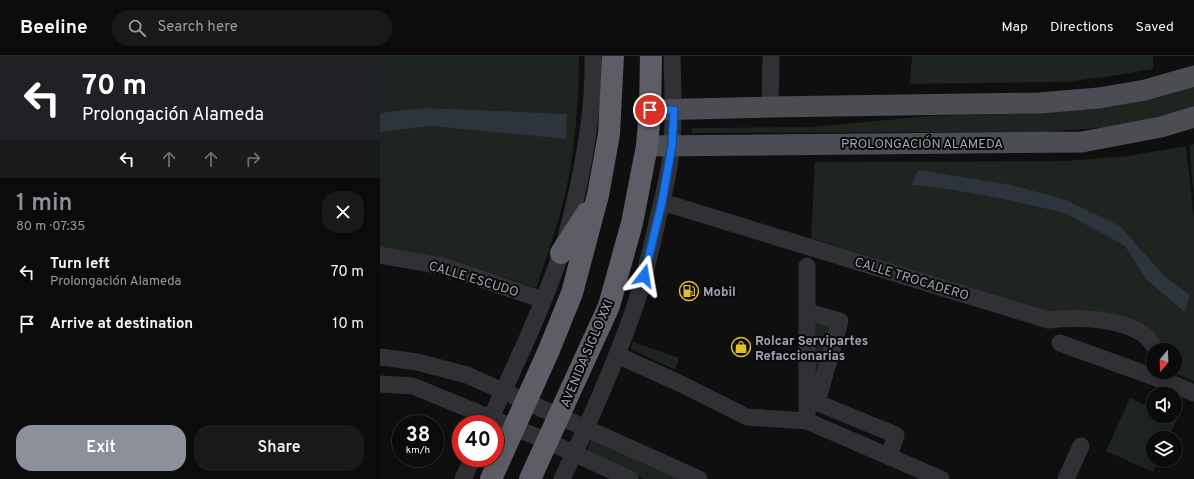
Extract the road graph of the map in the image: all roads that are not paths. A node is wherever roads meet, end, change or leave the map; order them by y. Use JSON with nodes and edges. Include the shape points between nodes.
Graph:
{"nodes":[{"id":1,"x":593,"y":56,"type":"edge"},
{"id":2,"x":651,"y":56,"type":"edge"},
{"id":3,"x":672,"y":56,"type":"edge"},
{"id":4,"x":771,"y":56,"type":"edge"},
{"id":5,"x":613,"y":59,"type":"edge"},
{"id":6,"x":1194,"y":76,"type":"edge"},
{"id":7,"x":770,"y":107,"type":"junction"},
{"id":8,"x":650,"y":110,"type":"junction"},
{"id":9,"x":674,"y":110,"type":"junction"},
{"id":10,"x":1194,"y":117,"type":"edge"},
{"id":11,"x":672,"y":145,"type":"junction"},
{"id":12,"x":647,"y":146,"type":"junction"},
{"id":13,"x":598,"y":195,"type":"junction"},
{"id":14,"x":662,"y":202,"type":"junction"},
{"id":15,"x":561,"y":252,"type":"junction"},
{"id":16,"x":380,"y":255,"type":"edge"},
{"id":17,"x":807,"y":266,"type":"dead end"},
{"id":18,"x":543,"y":300,"type":"junction"},
{"id":19,"x":807,"y":312,"type":"junction"},
{"id":20,"x":1060,"y":343,"type":"dead end"},
{"id":21,"x":1151,"y":343,"type":"edge"},
{"id":22,"x":617,"y":355,"type":"junction"},
{"id":23,"x":380,"y":357,"type":"edge"},
{"id":24,"x":1146,"y":370,"type":"edge"},
{"id":25,"x":1173,"y":379,"type":"edge"},
{"id":26,"x":380,"y":384,"type":"edge"},
{"id":27,"x":503,"y":391,"type":"junction"},
{"id":28,"x":1194,"y":393,"type":"edge"},
{"id":29,"x":526,"y":401,"type":"junction"},
{"id":30,"x":812,"y":401,"type":"junction"},
{"id":31,"x":477,"y":415,"type":"edge"},
{"id":32,"x":493,"y":415,"type":"edge"},
{"id":33,"x":559,"y":415,"type":"junction"},
{"id":34,"x":807,"y":421,"type":"junction"},
{"id":35,"x":504,"y":424,"type":"edge"},
{"id":36,"x":514,"y":427,"type":"junction"},
{"id":37,"x":586,"y":428,"type":"junction"},
{"id":38,"x":547,"y":441,"type":"junction"},
{"id":39,"x":1081,"y":446,"type":"dead end"},
{"id":40,"x":574,"y":454,"type":"junction"},
{"id":41,"x":889,"y":456,"type":"junction"},
{"id":42,"x":469,"y":467,"type":"edge"},
{"id":43,"x":463,"y":479,"type":"edge"},
{"id":44,"x":490,"y":479,"type":"edge"},
{"id":45,"x":530,"y":479,"type":"edge"},
{"id":46,"x":562,"y":479,"type":"edge"},
{"id":47,"x":630,"y":479,"type":"edge"},
{"id":48,"x":699,"y":479,"type":"edge"},
{"id":49,"x":942,"y":479,"type":"edge"},
{"id":50,"x":1066,"y":479,"type":"edge"}],
"edges":[{"from":1,"to":15,"type":"street","via":[[594,84],[588,142],[574,208]]},
{"from":2,"to":8,"type":"highway","name":"AVENIDA SIGLO XXI"},
{"from":3,"to":9,"type":"street","name":"AVENIDA SIGLO XXI"},
{"from":4,"to":7,"type":"street"},
{"from":5,"to":13,"type":"highway","via":[[609,134]]},
{"from":6,"to":7,"type":"main road","via":[[1145,90],[1077,100]]},
{"from":7,"to":9,"type":"main road"},
{"from":8,"to":9,"type":"main road"},
{"from":8,"to":12,"type":"highway","name":"AVENIDA SIGLO XXI"},
{"from":9,"to":11,"type":"street","name":"AVENIDA SIGLO XXI"},
{"from":10,"to":11,"type":"main road","name":"PROLONGACIÓN ALAMEDA","via":[[1161,127],[1082,142]]},
{"from":11,"to":12,"type":"main road","name":"PROLONGACIÓN ALAMEDA"},
{"from":11,"to":14,"type":"street","name":"AVENIDA SIGLO XXI"},
{"from":12,"to":33,"type":"highway","name":"AVENIDA SIGLO XXI","via":[[632,224],[608,306]]},
{"from":13,"to":15,"type":"highway"},
{"from":13,"to":29,"type":"highway","via":[[572,293]]},
{"from":14,"to":21,"type":"street","name":"CALLE TROCADERO","via":[[1048,320],[1069,318],[1116,322],[1142,332]]},
{"from":14,"to":22,"type":"street","name":"AVENIDA SIGLO XXI","via":[[644,276]]},
{"from":15,"to":18,"type":"street"},
{"from":16,"to":18,"type":"street","name":"CALLE ESCUDO","via":[[447,267]]},
{"from":17,"to":19,"type":"street"},
{"from":18,"to":27,"type":"street"},
{"from":19,"to":30,"type":"street"},
{"from":19,"to":30,"type":"street","via":[[840,322]]},
{"from":20,"to":24,"type":"street"},
{"from":22,"to":34,"type":"street","via":[[748,417]]},
{"from":22,"to":37,"type":"street","name":"AVENIDA SIGLO XXI"},
{"from":23,"to":27,"type":"street","via":[[417,362],[467,375]]},
{"from":25,"to":28,"type":"street"},
{"from":26,"to":31,"type":"street","via":[[413,386]]},
{"from":27,"to":29,"type":"street"},
{"from":27,"to":32,"type":"street"},
{"from":29,"to":33,"type":"street"},
{"from":29,"to":36,"type":"highway"},
{"from":30,"to":34,"type":"street"},
{"from":30,"to":41,"type":"street","via":[[896,435]]},
{"from":33,"to":37,"type":"street"},
{"from":33,"to":38,"type":"highway","name":"AVENIDA SIGLO XXI"},
{"from":34,"to":41,"type":"street"},
{"from":35,"to":36,"type":"street"},
{"from":36,"to":38,"type":"street"},
{"from":36,"to":44,"type":"highway"},
{"from":37,"to":40,"type":"street","name":"AVENIDA SIGLO XXI"},
{"from":37,"to":48,"type":"street"},
{"from":38,"to":40,"type":"street"},
{"from":38,"to":45,"type":"highway","name":"AVENIDA SIGLO XXI"},
{"from":39,"to":50,"type":"street"},
{"from":40,"to":46,"type":"street","name":"AVENIDA SIGLO XXI"},
{"from":40,"to":47,"type":"street"},
{"from":41,"to":49,"type":"street"},
{"from":42,"to":43,"type":"street"}]}
